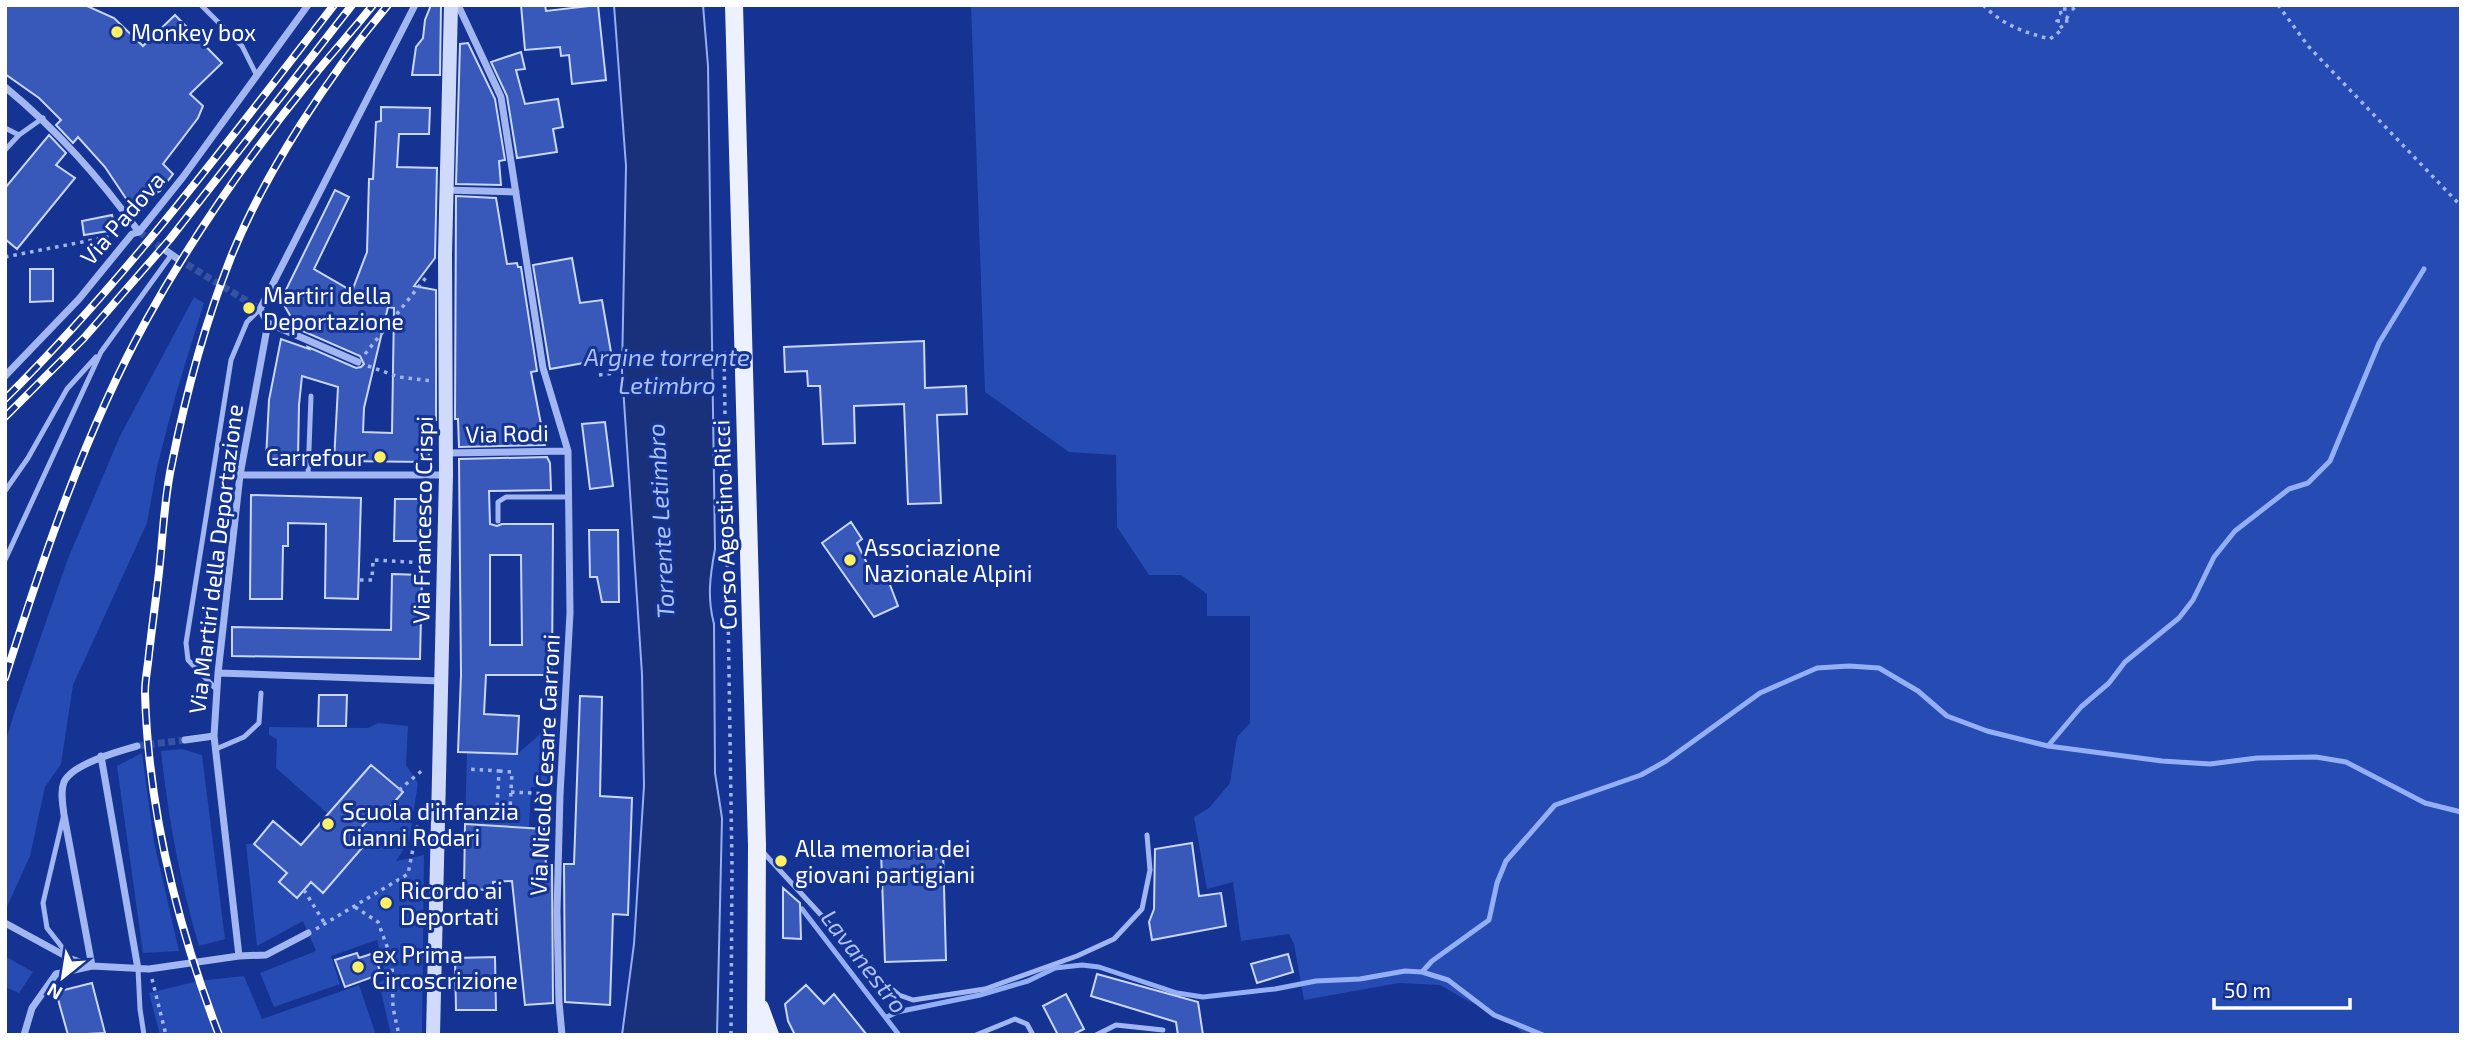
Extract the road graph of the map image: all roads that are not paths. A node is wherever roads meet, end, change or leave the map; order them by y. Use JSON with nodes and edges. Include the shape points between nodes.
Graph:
{"nodes":[{"id":1,"x":201,"y":5,"type":"edge"},
{"id":2,"x":308,"y":5,"type":"edge"},
{"id":3,"x":415,"y":5,"type":"edge"},
{"id":4,"x":451,"y":5,"type":"edge"},
{"id":5,"x":458,"y":5,"type":"edge"},
{"id":6,"x":734,"y":5,"type":"edge"},
{"id":7,"x":257,"y":76,"type":"junction"},
{"id":8,"x":5,"y":87,"type":"edge"},
{"id":9,"x":43,"y":118,"type":"junction"},
{"id":10,"x":5,"y":128,"type":"edge"},
{"id":11,"x":19,"y":135,"type":"junction"},
{"id":12,"x":5,"y":150,"type":"edge"},
{"id":13,"x":446,"y":190,"type":"junction"},
{"id":14,"x":516,"y":192,"type":"junction"},
{"id":15,"x":136,"y":233,"type":"junction"},
{"id":16,"x":172,"y":254,"type":"dead end"},
{"id":17,"x":260,"y":309,"type":"junction"},
{"id":18,"x":268,"y":323,"type":"junction"},
{"id":19,"x":100,"y":352,"type":"junction"},
{"id":20,"x":358,"y":362,"type":"road end"},
{"id":21,"x":5,"y":376,"type":"edge"},
{"id":22,"x":311,"y":396,"type":"dead end"},
{"id":23,"x":568,"y":451,"type":"junction"},
{"id":24,"x":447,"y":453,"type":"junction"},
{"id":25,"x":240,"y":475,"type":"junction"},
{"id":26,"x":308,"y":475,"type":"junction"},
{"id":27,"x":446,"y":475,"type":"junction"},
{"id":28,"x":5,"y":491,"type":"edge"},
{"id":29,"x":570,"y":497,"type":"junction"},
{"id":30,"x":498,"y":521,"type":"dead end"},
{"id":31,"x":5,"y":559,"type":"edge"},
{"id":32,"x":218,"y":673,"type":"junction"},
{"id":33,"x":441,"y":681,"type":"junction"},
{"id":34,"x":217,"y":690,"type":"junction"},
{"id":35,"x":261,"y":693,"type":"dead end"},
{"id":36,"x":214,"y":736,"type":"junction"},
{"id":37,"x":185,"y":740,"type":"tunnel mouth"},
{"id":38,"x":137,"y":746,"type":"tunnel mouth"},
{"id":39,"x":216,"y":749,"type":"junction"},
{"id":40,"x":101,"y":757,"type":"junction"},
{"id":41,"x":64,"y":815,"type":"junction"},
{"id":42,"x":1147,"y":835,"type":"dead end"},
{"id":43,"x":757,"y":845,"type":"junction"},
{"id":44,"x":5,"y":923,"type":"edge"},
{"id":45,"x":308,"y":933,"type":"road end"},
{"id":46,"x":239,"y":956,"type":"junction"},
{"id":47,"x":71,"y":959,"type":"junction"},
{"id":48,"x":92,"y":966,"type":"junction"},
{"id":49,"x":138,"y":969,"type":"junction"},
{"id":50,"x":758,"y":1001,"type":"junction"},
{"id":51,"x":1163,"y":1030,"type":"dead end"},
{"id":52,"x":24,"y":1035,"type":"edge"},
{"id":53,"x":144,"y":1035,"type":"edge"},
{"id":54,"x":433,"y":1035,"type":"edge"},
{"id":55,"x":562,"y":1035,"type":"edge"},
{"id":56,"x":756,"y":1035,"type":"edge"},
{"id":57,"x":770,"y":1035,"type":"edge"},
{"id":58,"x":976,"y":1035,"type":"edge"},
{"id":59,"x":1033,"y":1035,"type":"edge"},
{"id":60,"x":1096,"y":1035,"type":"edge"}],
"edges":[{"from":1,"to":7,"type":"lane","via":[[242,46]]},
{"from":2,"to":7,"type":"street","name":"Via Padova"},
{"from":3,"to":17,"type":"street"},
{"from":4,"to":13,"type":"street","name":"Via Francesco Crispi"},
{"from":5,"to":14,"type":"street","name":"Via Nicolò Cesare Garroni","via":[[501,97]]},
{"from":6,"to":43,"type":"main road","name":"Corso Agostino Ricci"},
{"from":7,"to":15,"type":"street","name":"Via Padova"},
{"from":8,"to":9,"type":"street"},
{"from":9,"to":11,"type":"lane"},
{"from":9,"to":15,"type":"street","via":[[99,178]]},
{"from":10,"to":11,"type":"lane"},
{"from":11,"to":12,"type":"lane"},
{"from":13,"to":14,"type":"street"},
{"from":13,"to":24,"type":"street","name":"Via Francesco Crispi"},
{"from":14,"to":23,"type":"street","name":"Via Nicolò Cesare Garroni","via":[[543,368]]},
{"from":15,"to":21,"type":"street","name":"Via Padova"},
{"from":16,"to":19,"type":"lane"},
{"from":17,"to":18,"type":"street"},
{"from":17,"to":34,"type":"lane","via":[[247,322],[231,360],[186,643],[188,660]]},
{"from":18,"to":20,"type":"street"},
{"from":18,"to":25,"type":"street","name":"Via Martiri della Deportazione"},
{"from":19,"to":28,"type":"lane","via":[[67,389]]},
{"from":19,"to":31,"type":"lane"},
{"from":22,"to":26,"type":"lane"},
{"from":23,"to":24,"type":"street","name":"Via Rodi"},
{"from":23,"to":29,"type":"street","name":"Via Nicolò Cesare Garroni"},
{"from":24,"to":27,"type":"street","name":"Via Francesco Crispi"},
{"from":25,"to":26,"type":"street"},
{"from":25,"to":32,"type":"street","name":"Via Martiri della Deportazione"},
{"from":26,"to":27,"type":"street"},
{"from":27,"to":33,"type":"street","name":"Via Francesco Crispi"},
{"from":29,"to":30,"type":"lane","via":[[506,497],[498,502]]},
{"from":29,"to":55,"type":"street","name":"Via Nicolò Cesare Garroni","via":[[570,613],[557,911]]},
{"from":32,"to":33,"type":"street"},
{"from":32,"to":34,"type":"street","name":"Via Martiri della Deportazione"},
{"from":33,"to":54,"type":"street","name":"Via Francesco Crispi"},
{"from":34,"to":36,"type":"street","name":"Via Martiri della Deportazione"},
{"from":35,"to":39,"type":"lane","via":[[259,723],[244,737]]},
{"from":36,"to":37,"type":"street"},
{"from":36,"to":39,"type":"street","name":"Via Martiri della Deportazione"},
{"from":38,"to":40,"type":"street"},
{"from":39,"to":46,"type":"street","name":"Via Martiri della Deportazione"},
{"from":40,"to":41,"type":"street","via":[[64,782]]},
{"from":40,"to":49,"type":"street"},
{"from":41,"to":47,"type":"lane","via":[[43,903],[47,928]]},
{"from":41,"to":48,"type":"street"},
{"from":42,"to":43,"type":"lane","via":[[1150,870],[1142,909],[1114,939],[985,989],[913,1000],[881,981]]},
{"from":43,"to":50,"type":"main road","name":"Corso Agostino Ricci"},
{"from":44,"to":47,"type":"street"},
{"from":45,"to":46,"type":"street","via":[[266,955]]},
{"from":46,"to":49,"type":"street"},
{"from":47,"to":48,"type":"street"},
{"from":48,"to":49,"type":"street"},
{"from":48,"to":52,"type":"street","via":[[56,974],[32,1008]]},
{"from":49,"to":53,"type":"lane"},
{"from":50,"to":56,"type":"main road","name":"Corso Agostino Ricci"},
{"from":50,"to":57,"type":"main road","name":"Corso Agostino Ricci"},
{"from":51,"to":60,"type":"lane","via":[[1116,1025]]},
{"from":58,"to":59,"type":"lane","via":[[1015,1019],[1027,1024]]}]}
